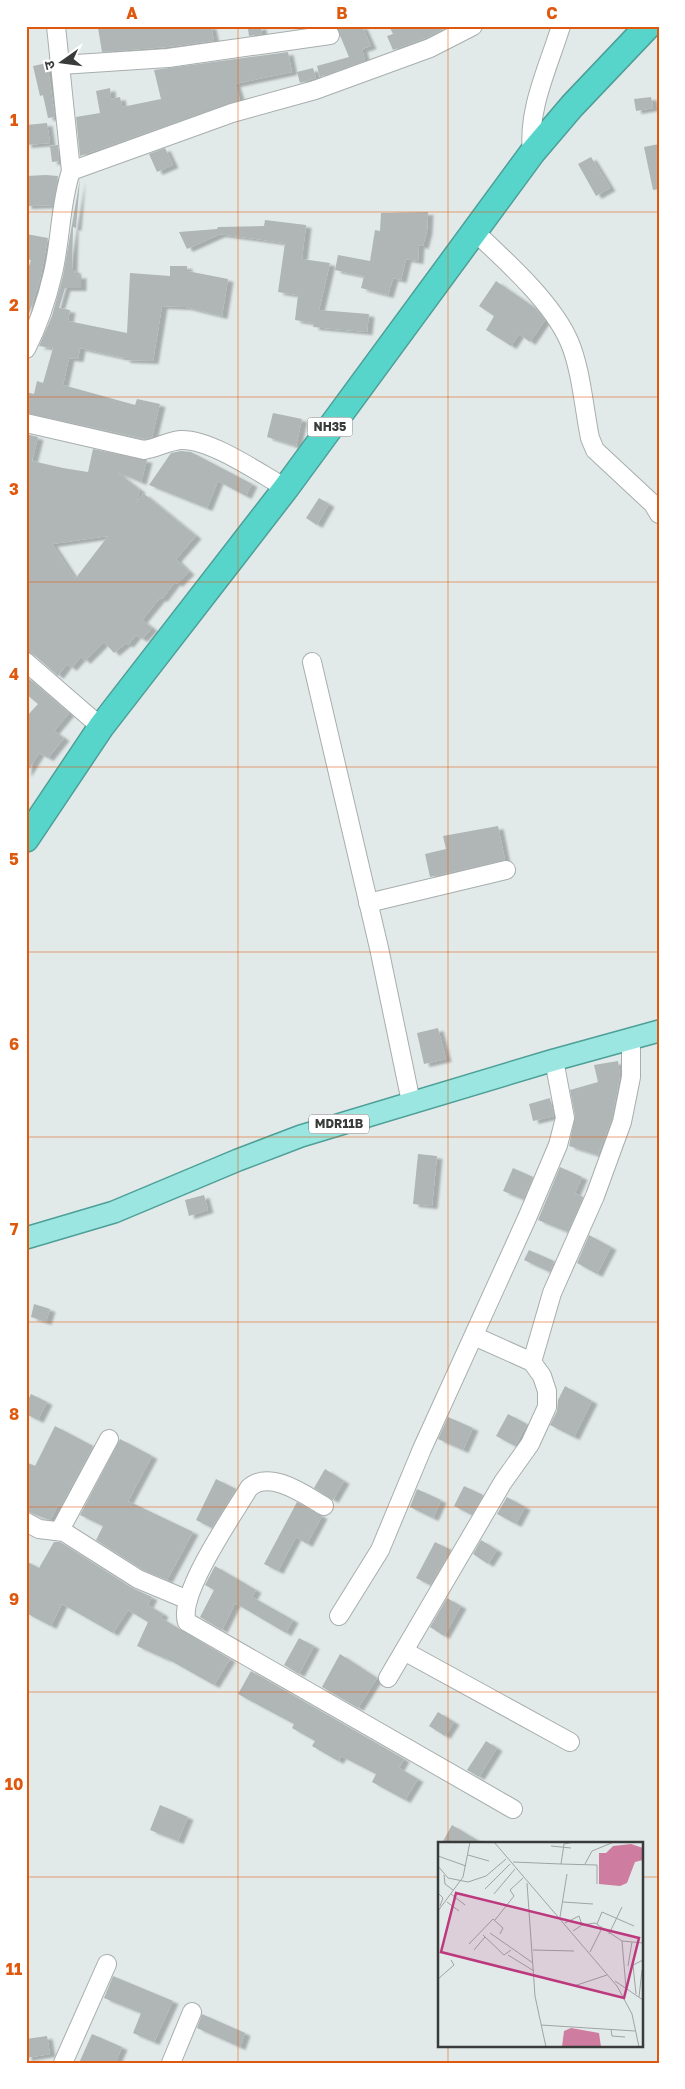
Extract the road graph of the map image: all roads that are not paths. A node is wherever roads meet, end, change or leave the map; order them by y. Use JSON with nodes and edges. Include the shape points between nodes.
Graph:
{"nodes":[{"id":1,"x":56,"y":26,"type":"edge"},
{"id":2,"x":474,"y":26,"type":"edge"},
{"id":3,"x":561,"y":26,"type":"edge"},
{"id":4,"x":648,"y":26,"type":"edge"},
{"id":5,"x":330,"y":34,"type":"dead end"},
{"id":6,"x":61,"y":65,"type":"junction"},
{"id":7,"x":532,"y":154,"type":"junction"},
{"id":8,"x":72,"y":171,"type":"junction"},
{"id":9,"x":474,"y":231,"type":"junction"},
{"id":10,"x":30,"y":332,"type":"edge"},
{"id":11,"x":26,"y":350,"type":"edge"},
{"id":12,"x":26,"y":423,"type":"edge"},
{"id":13,"x":286,"y":488,"type":"junction"},
{"id":14,"x":659,"y":514,"type":"edge"},
{"id":15,"x":26,"y":662,"type":"edge"},
{"id":16,"x":312,"y":662,"type":"dead end"},
{"id":17,"x":101,"y":728,"type":"junction"},
{"id":18,"x":28,"y":832,"type":"edge"},
{"id":19,"x":506,"y":870,"type":"dead end"},
{"id":20,"x":368,"y":903,"type":"junction"},
{"id":21,"x":659,"y":1032,"type":"edge"},
{"id":22,"x":631,"y":1040,"type":"junction"},
{"id":23,"x":554,"y":1060,"type":"junction"},
{"id":24,"x":411,"y":1102,"type":"junction"},
{"id":25,"x":26,"y":1238,"type":"edge"},
{"id":26,"x":474,"y":1336,"type":"junction"},
{"id":27,"x":532,"y":1362,"type":"junction"},
{"id":28,"x":108,"y":1438,"type":"dead end"},
{"id":29,"x":324,"y":1506,"type":"dead end"},
{"id":30,"x":26,"y":1522,"type":"edge"},
{"id":31,"x":60,"y":1530,"type":"junction"},
{"id":32,"x":188,"y":1600,"type":"junction"},
{"id":33,"x":339,"y":1616,"type":"dead end"},
{"id":34,"x":404,"y":1651,"type":"junction"},
{"id":35,"x":388,"y":1678,"type":"dead end"},
{"id":36,"x":570,"y":1742,"type":"dead end"},
{"id":37,"x":513,"y":1809,"type":"dead end"},
{"id":38,"x":107,"y":1964,"type":"dead end"},
{"id":39,"x":192,"y":2012,"type":"dead end"},
{"id":40,"x":63,"y":2063,"type":"edge"},
{"id":41,"x":171,"y":2063,"type":"edge"}],
"edges":[{"from":1,"to":6,"type":"street"},
{"from":2,"to":8,"type":"street","via":[[421,52],[315,90],[232,113]]},
{"from":3,"to":7,"type":"street","via":[[532,116]]},
{"from":4,"to":7,"type":"highway","number":"NH35","via":[[572,106]]},
{"from":5,"to":6,"type":"street","via":[[168,58]]},
{"from":6,"to":8,"type":"street"},
{"from":7,"to":9,"type":"highway","number":"NH35"},
{"from":8,"to":10,"type":"street","via":[[65,189],[53,273]]},
{"from":9,"to":13,"type":"highway","number":"NH35"},
{"from":9,"to":14,"type":"street","via":[[526,282],[558,322],[570,342],[595,450]]},
{"from":10,"to":11,"type":"street"},
{"from":12,"to":13,"type":"street","via":[[144,450],[171,441],[203,442]]},
{"from":13,"to":17,"type":"highway","number":"NH35"},
{"from":15,"to":17,"type":"street"},
{"from":16,"to":20,"type":"street"},
{"from":17,"to":18,"type":"highway","number":"NH35"},
{"from":19,"to":20,"type":"street"},
{"from":20,"to":24,"type":"street"},
{"from":21,"to":22,"type":"main road","number":"MDR11B"},
{"from":22,"to":23,"type":"main road","number":"MDR11B"},
{"from":22,"to":27,"type":"street","via":[[631,1077],[622,1122],[595,1196],[552,1293]]},
{"from":23,"to":24,"type":"main road","number":"MDR11B"},
{"from":23,"to":26,"type":"street","via":[[565,1118],[563,1128]]},
{"from":24,"to":25,"type":"main road","number":"MDR11B","via":[[256,1153],[114,1212]]},
{"from":26,"to":27,"type":"street"},
{"from":26,"to":33,"type":"street","via":[[380,1550]]},
{"from":27,"to":34,"type":"street","via":[[544,1384],[547,1408],[530,1444],[503,1482]]},
{"from":28,"to":31,"type":"street"},
{"from":29,"to":32,"type":"street","via":[[288,1485],[253,1484],[192,1586]]},
{"from":30,"to":31,"type":"street","via":[[39,1529]]},
{"from":31,"to":32,"type":"street","via":[[138,1579]]},
{"from":32,"to":37,"type":"street","via":[[184,1616],[191,1626],[302,1686]]},
{"from":34,"to":35,"type":"street"},
{"from":34,"to":36,"type":"street"},
{"from":38,"to":40,"type":"street"},
{"from":39,"to":41,"type":"street"}]}
